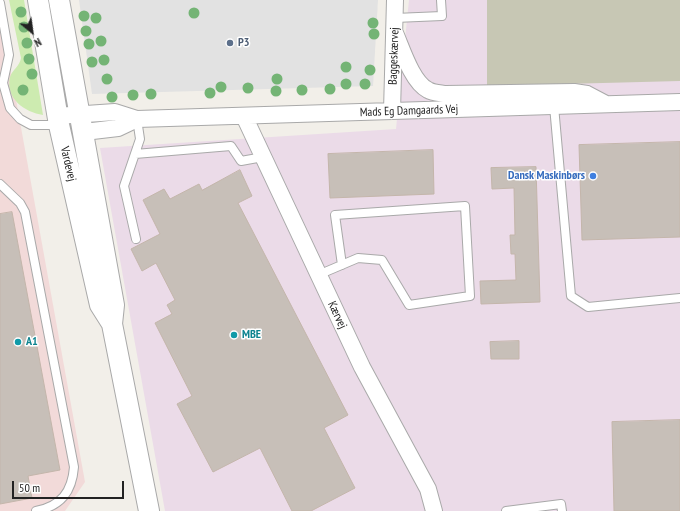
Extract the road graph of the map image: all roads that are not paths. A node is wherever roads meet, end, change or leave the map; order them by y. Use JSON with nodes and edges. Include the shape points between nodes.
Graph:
{"nodes":[{"id":1,"x":38,"y":0,"type":"edge"},
{"id":2,"x":59,"y":0,"type":"edge"},
{"id":3,"x":395,"y":0,"type":"edge"},
{"id":4,"x":441,"y":0,"type":"edge"},
{"id":5,"x":0,"y":3,"type":"edge"},
{"id":6,"x":395,"y":25,"type":"junction"},
{"id":7,"x":2,"y":91,"type":"edge"},
{"id":8,"x":680,"y":102,"type":"edge"},
{"id":9,"x":608,"y":105,"type":"junction"},
{"id":10,"x":554,"y":106,"type":"junction"},
{"id":11,"x":392,"y":112,"type":"junction"},
{"id":12,"x":244,"y":116,"type":"junction"},
{"id":13,"x":137,"y":119,"type":"junction"},
{"id":14,"x":82,"y":123,"type":"junction"},
{"id":15,"x":59,"y":125,"type":"junction"},
{"id":16,"x":135,"y":154,"type":"junction"},
{"id":17,"x":263,"y":157,"type":"junction"},
{"id":18,"x":0,"y":184,"type":"edge"},
{"id":19,"x":136,"y":239,"type":"dead end"},
{"id":20,"x":342,"y":264,"type":"junction"},
{"id":21,"x":318,"y":275,"type":"junction"},
{"id":22,"x":680,"y":298,"type":"edge"},
{"id":23,"x":112,"y":324,"type":"junction"},
{"id":24,"x":147,"y":507,"type":"edge"},
{"id":25,"x":36,"y":511,"type":"edge"},
{"id":26,"x":434,"y":511,"type":"edge"},
{"id":27,"x":506,"y":511,"type":"edge"},
{"id":28,"x":562,"y":511,"type":"edge"}],
"edges":[{"from":1,"to":15,"type":"street","name":"Vardevej"},
{"from":2,"to":14,"type":"street","name":"Vardevej"},
{"from":3,"to":6,"type":"street","name":"Baggeskærvej"},
{"from":4,"to":6,"type":"lane","via":[[442,16]]},
{"from":5,"to":7,"type":"lane","via":[[9,55]]},
{"from":6,"to":9,"type":"street","via":[[411,71],[427,89],[434,92],[574,92],[587,94]]},
{"from":6,"to":11,"type":"street","name":"Baggeskærvej"},
{"from":7,"to":15,"type":"lane","via":[[10,108],[20,119],[31,125]]},
{"from":8,"to":9,"type":"street","name":"Mads Eg Damgaards Vej"},
{"from":9,"to":10,"type":"street","name":"Mads Eg Damgaards Vej"},
{"from":10,"to":11,"type":"street","name":"Mads Eg Damgaards Vej"},
{"from":10,"to":22,"type":"lane","via":[[571,296],[588,307]]},
{"from":11,"to":12,"type":"street","name":"Mads Eg Damgaards Vej"},
{"from":12,"to":13,"type":"street","name":"Mads Eg Damgaards Vej"},
{"from":12,"to":17,"type":"street","name":"Kærvej"},
{"from":13,"to":14,"type":"street","name":"Mads Eg Damgaards Vej","via":[[118,128]]},
{"from":13,"to":16,"type":"lane","via":[[140,139]]},
{"from":14,"to":15,"type":"street","name":"Mads Eg Damgaards Vej"},
{"from":14,"to":23,"type":"street","name":"Vardevej","via":[[114,304]]},
{"from":15,"to":23,"type":"street","name":"Vardevej","via":[[100,305]]},
{"from":16,"to":17,"type":"lane","via":[[231,146],[241,161]]},
{"from":16,"to":19,"type":"lane","via":[[124,186]]},
{"from":17,"to":21,"type":"street","name":"Kærvej"},
{"from":18,"to":25,"type":"lane","via":[[20,203],[25,212],[74,467],[73,481],[67,493],[57,504]]},
{"from":20,"to":20,"type":"lane","via":[[358,258],[382,260],[409,305],[470,296],[465,206],[335,215]]},
{"from":20,"to":21,"type":"lane"},
{"from":21,"to":26,"type":"street","name":"Kærvej","via":[[362,367],[428,489]]},
{"from":23,"to":24,"type":"street","name":"Vardevej"},
{"from":27,"to":28,"type":"lane","via":[[561,504]]}]}
